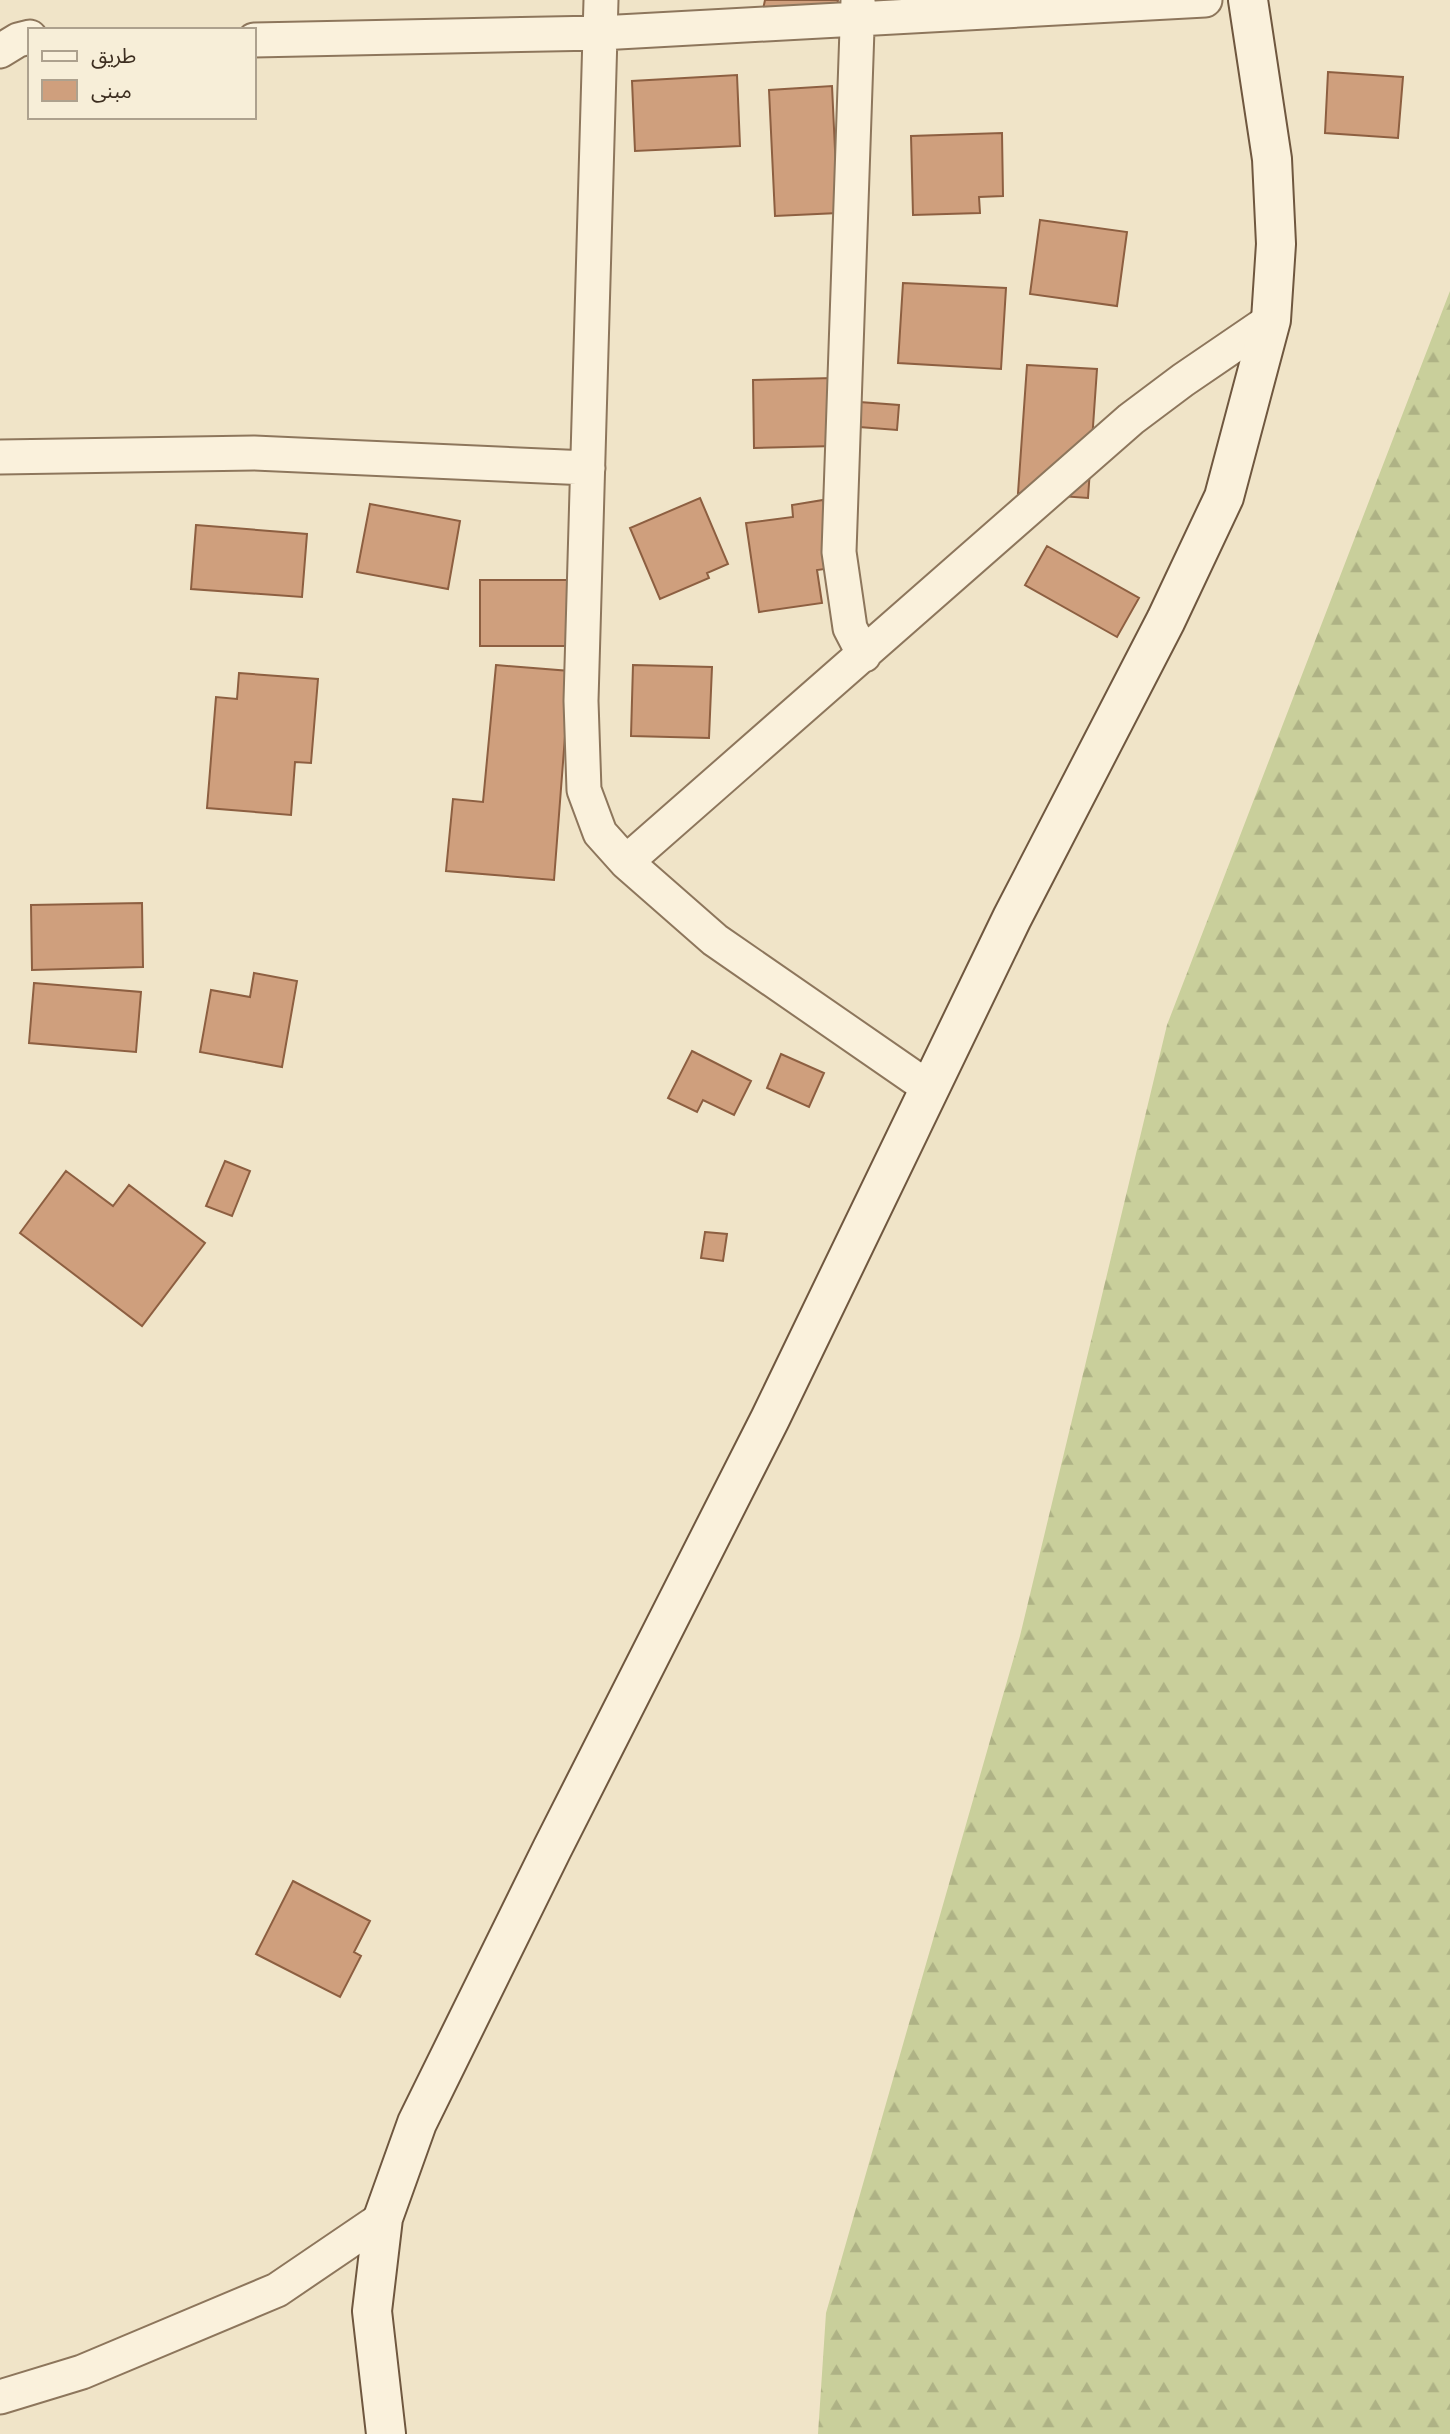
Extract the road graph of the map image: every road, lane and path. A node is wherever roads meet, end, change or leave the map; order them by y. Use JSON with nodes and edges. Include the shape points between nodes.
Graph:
{"nodes":[{"id":1,"x":601,"y":0,"type":"edge"},
{"id":2,"x":1205,"y":0,"type":"edge"},
{"id":3,"x":1248,"y":0,"type":"edge"},
{"id":4,"x":857,"y":9,"type":"edge"},
{"id":5,"x":600,"y":33,"type":"junction"},
{"id":6,"x":28,"y":38,"type":"edge"},
{"id":7,"x":256,"y":40,"type":"edge"},
{"id":8,"x":0,"y":51,"type":"edge"},
{"id":9,"x":1271,"y":320,"type":"junction"},
{"id":10,"x":0,"y":457,"type":"edge"},
{"id":11,"x":588,"y":468,"type":"junction"},
{"id":12,"x":864,"y":654,"type":"junction"},
{"id":13,"x":626,"y":862,"type":"junction"},
{"id":14,"x":929,"y":1088,"type":"junction"},
{"id":15,"x":383,"y":2218,"type":"junction"},
{"id":16,"x":0,"y":2398,"type":"edge"},
{"id":17,"x":386,"y":2434,"type":"edge"}],
"edges":[{"from":1,"to":5,"type":"street"},
{"from":2,"to":4,"type":"street"},
{"from":3,"to":9,"type":"main road","via":[[1272,159],[1276,244]]},
{"from":4,"to":5,"type":"street"},
{"from":4,"to":12,"type":"street","via":[[839,552],[850,628]]},
{"from":5,"to":7,"type":"street"},
{"from":5,"to":11,"type":"street"},
{"from":6,"to":8,"type":"street"},
{"from":9,"to":12,"type":"street","via":[[1131,419]]},
{"from":9,"to":14,"type":"main road","via":[[1224,497]]},
{"from":10,"to":11,"type":"street","via":[[254,453]]},
{"from":11,"to":13,"type":"street","via":[[580,701],[584,790],[600,833]]},
{"from":12,"to":13,"type":"street"},
{"from":13,"to":14,"type":"street","via":[[715,940]]},
{"from":14,"to":15,"type":"main road","via":[[770,1419],[417,2123]]},
{"from":15,"to":16,"type":"street","via":[[277,2290],[82,2372]]},
{"from":15,"to":17,"type":"main road","via":[[372,2311]]}]}
